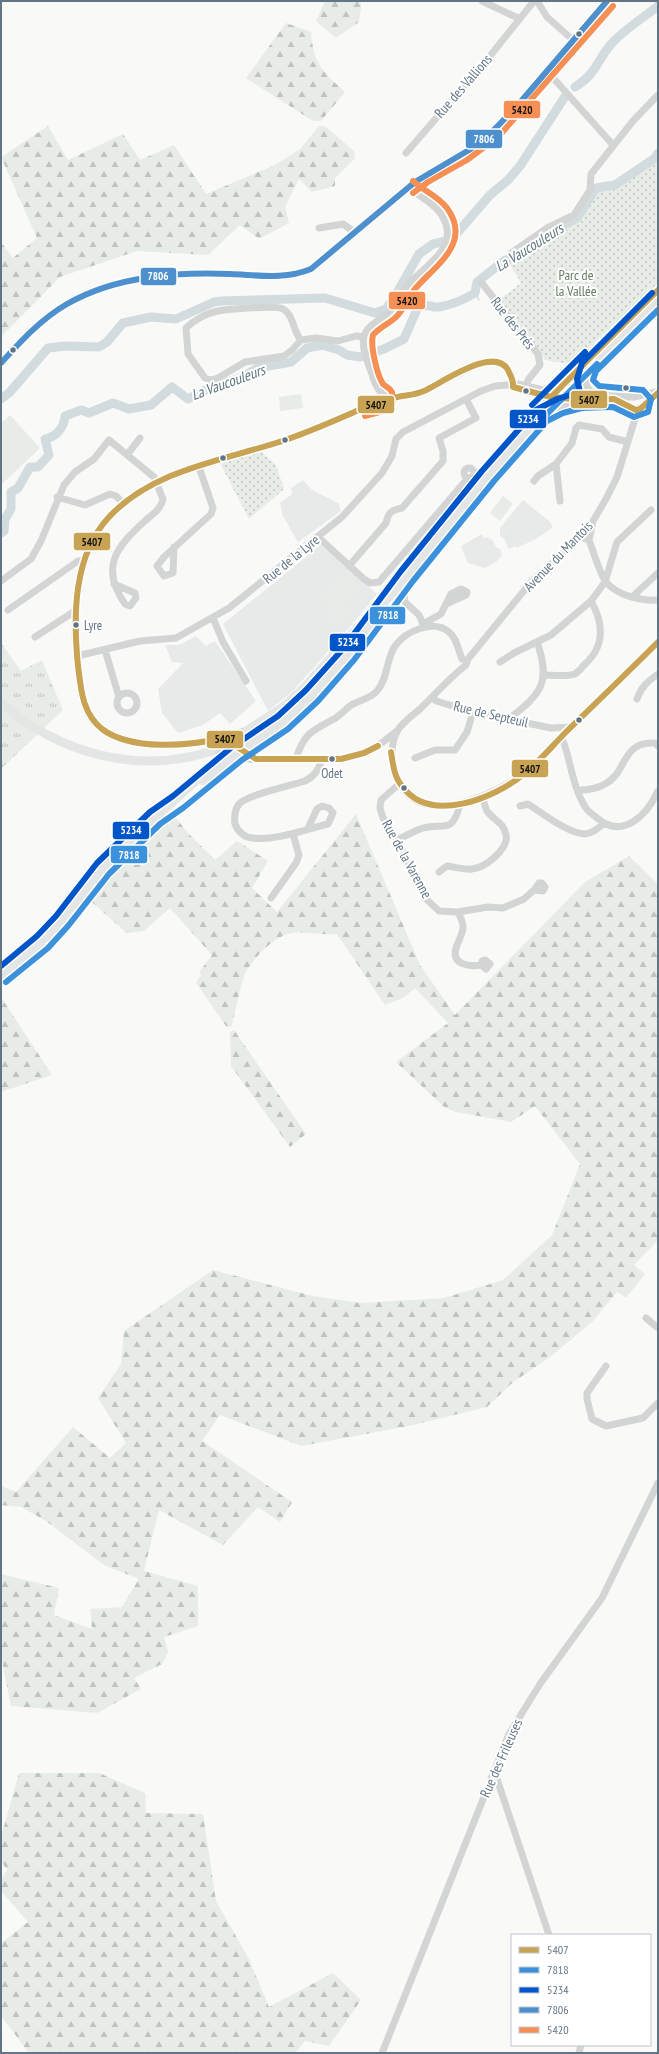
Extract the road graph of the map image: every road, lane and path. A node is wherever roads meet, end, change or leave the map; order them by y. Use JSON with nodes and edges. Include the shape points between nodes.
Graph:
{"nodes":[{"id":1,"x":482,"y":1,"type":"edge"},
{"id":2,"x":534,"y":1,"type":"edge"},
{"id":3,"x":537,"y":1,"type":"edge"},
{"id":4,"x":607,"y":1,"type":"edge"},
{"id":5,"x":520,"y":20,"type":"junction"},
{"id":6,"x":573,"y":40,"type":"junction"},
{"id":7,"x":547,"y":71,"type":"junction"},
{"id":8,"x":658,"y":95,"type":"edge"},
{"id":9,"x":613,"y":145,"type":"junction"},
{"id":10,"x":406,"y":153,"type":"dead end"},
{"id":11,"x":408,"y":187,"type":"junction"},
{"id":12,"x":319,"y":228,"type":"dead end"},
{"id":13,"x":356,"y":233,"type":"junction"},
{"id":14,"x":508,"y":260,"type":"dead end"},
{"id":15,"x":481,"y":282,"type":"dead end"},
{"id":16,"x":658,"y":290,"type":"edge"},
{"id":17,"x":658,"y":299,"type":"edge"},
{"id":18,"x":363,"y":337,"type":"junction"},
{"id":19,"x":301,"y":340,"type":"junction"},
{"id":20,"x":1,"y":363,"type":"edge"},
{"id":21,"x":589,"y":367,"type":"junction"},
{"id":22,"x":512,"y":385,"type":"junction"},
{"id":23,"x":526,"y":389,"type":"junction"},
{"id":24,"x":658,"y":392,"type":"edge"},
{"id":25,"x":596,"y":394,"type":"junction"},
{"id":26,"x":557,"y":395,"type":"junction"},
{"id":27,"x":540,"y":396,"type":"junction"},
{"id":28,"x":380,"y":397,"type":"junction"},
{"id":29,"x":636,"y":397,"type":"junction"},
{"id":30,"x":466,"y":399,"type":"junction"},
{"id":31,"x":581,"y":400,"type":"junction"},
{"id":32,"x":544,"y":405,"type":"junction"},
{"id":33,"x":637,"y":407,"type":"junction"},
{"id":34,"x":542,"y":415,"type":"junction"},
{"id":35,"x":140,"y":438,"type":"dead end"},
{"id":36,"x":628,"y":442,"type":"junction"},
{"id":37,"x":127,"y":455,"type":"junction"},
{"id":38,"x":556,"y":464,"type":"junction"},
{"id":39,"x":199,"y":467,"type":"junction"},
{"id":40,"x":468,"y":478,"type":"dead end"},
{"id":41,"x":534,"y":481,"type":"dead end"},
{"id":42,"x":156,"y":484,"type":"junction"},
{"id":43,"x":57,"y":497,"type":"junction"},
{"id":44,"x":560,"y":501,"type":"dead end"},
{"id":45,"x":124,"y":504,"type":"junction"},
{"id":46,"x":651,"y":510,"type":"dead end"},
{"id":47,"x":593,"y":521,"type":"junction"},
{"id":48,"x":318,"y":537,"type":"junction"},
{"id":49,"x":580,"y":537,"type":"junction"},
{"id":50,"x":589,"y":540,"type":"junction"},
{"id":51,"x":174,"y":548,"type":"dead end"},
{"id":52,"x":86,"y":560,"type":"junction"},
{"id":53,"x":349,"y":566,"type":"junction"},
{"id":54,"x":658,"y":573,"type":"edge"},
{"id":55,"x":407,"y":576,"type":"junction"},
{"id":56,"x":1,"y":581,"type":"edge"},
{"id":57,"x":605,"y":582,"type":"junction"},
{"id":58,"x":114,"y":584,"type":"dead end"},
{"id":59,"x":632,"y":597,"type":"junction"},
{"id":60,"x":658,"y":600,"type":"edge"},
{"id":61,"x":591,"y":601,"type":"junction"},
{"id":62,"x":446,"y":604,"type":"dead end"},
{"id":63,"x":8,"y":610,"type":"dead end"},
{"id":64,"x":76,"y":611,"type":"junction"},
{"id":65,"x":371,"y":617,"type":"junction"},
{"id":66,"x":213,"y":618,"type":"junction"},
{"id":67,"x":423,"y":625,"type":"junction"},
{"id":68,"x":35,"y":637,"type":"dead end"},
{"id":69,"x":537,"y":642,"type":"junction"},
{"id":70,"x":657,"y":647,"type":"edge"},
{"id":71,"x":105,"y":650,"type":"junction"},
{"id":72,"x":77,"y":656,"type":"junction"},
{"id":73,"x":465,"y":659,"type":"junction"},
{"id":74,"x":500,"y":662,"type":"dead end"},
{"id":75,"x":658,"y":674,"type":"edge"},
{"id":76,"x":544,"y":675,"type":"junction"},
{"id":77,"x":246,"y":681,"type":"dead end"},
{"id":78,"x":119,"y":697,"type":"dead end"},
{"id":79,"x":432,"y":697,"type":"junction"},
{"id":80,"x":637,"y":699,"type":"dead end"},
{"id":81,"x":1,"y":703,"type":"edge"},
{"id":82,"x":473,"y":712,"type":"junction"},
{"id":83,"x":510,"y":718,"type":"junction"},
{"id":84,"x":573,"y":727,"type":"junction"},
{"id":85,"x":551,"y":728,"type":"junction"},
{"id":86,"x":260,"y":729,"type":"tunnel mouth"},
{"id":87,"x":248,"y":730,"type":"junction"},
{"id":88,"x":398,"y":730,"type":"junction"},
{"id":89,"x":223,"y":738,"type":"junction"},
{"id":90,"x":561,"y":739,"type":"junction"},
{"id":91,"x":211,"y":746,"type":"junction"},
{"id":92,"x":231,"y":746,"type":"junction"},
{"id":93,"x":378,"y":746,"type":"junction"},
{"id":94,"x":658,"y":746,"type":"edge"},
{"id":95,"x":392,"y":752,"type":"junction"},
{"id":96,"x":240,"y":753,"type":"junction"},
{"id":97,"x":222,"y":756,"type":"junction"},
{"id":98,"x":415,"y":758,"type":"dead end"},
{"id":99,"x":296,"y":759,"type":"junction"},
{"id":100,"x":322,"y":759,"type":"junction"},
{"id":101,"x":399,"y":784,"type":"junction"},
{"id":102,"x":578,"y":790,"type":"junction"},
{"id":103,"x":658,"y":790,"type":"edge"},
{"id":104,"x":482,"y":796,"type":"junction"},
{"id":105,"x":460,"y":804,"type":"junction"},
{"id":106,"x":520,"y":806,"type":"dead end"},
{"id":107,"x":155,"y":818,"type":"junction"},
{"id":108,"x":604,"y":823,"type":"junction"},
{"id":109,"x":308,"y":828,"type":"dead end"},
{"id":110,"x":293,"y":834,"type":"junction"},
{"id":111,"x":398,"y":840,"type":"junction"},
{"id":112,"x":439,"y":872,"type":"dead end"},
{"id":113,"x":534,"y":890,"type":"dead end"},
{"id":114,"x":271,"y":898,"type":"dead end"},
{"id":115,"x":458,"y":912,"type":"junction"},
{"id":116,"x":482,"y":966,"type":"dead end"},
{"id":117,"x":1,"y":976,"type":"edge"},
{"id":118,"x":646,"y":1318,"type":"dead end"},
{"id":119,"x":658,"y":1328,"type":"edge"},
{"id":120,"x":606,"y":1366,"type":"dead end"},
{"id":121,"x":658,"y":1403,"type":"edge"},
{"id":122,"x":658,"y":1483,"type":"edge"},
{"id":123,"x":494,"y":1770,"type":"junction"},
{"id":124,"x":549,"y":1934,"type":"edge"},
{"id":125,"x":382,"y":2053,"type":"edge"}],
"edges":[{"from":1,"to":5,"type":"street"},
{"from":2,"to":5,"type":"street","name":"Rue des Vallions"},
{"from":3,"to":6,"type":"street","via":[[547,17]]},
{"from":4,"to":6,"type":"street"},
{"from":5,"to":10,"type":"street","name":"Rue des Vallions"},
{"from":6,"to":7,"type":"street"},
{"from":7,"to":9,"type":"street"},
{"from":7,"to":11,"type":"street","via":[[488,136]]},
{"from":8,"to":9,"type":"street"},
{"from":9,"to":14,"type":"street","via":[[591,174],[590,190],[574,215],[547,228],[510,253]]},
{"from":11,"to":13,"type":"street"},
{"from":11,"to":18,"type":"street","via":[[437,209],[444,222],[447,236],[445,246],[438,257],[407,286],[391,310],[366,330]]},
{"from":12,"to":13,"type":"street","via":[[342,224]]},
{"from":13,"to":20,"type":"street","via":[[310,269],[295,274],[274,277],[232,274],[162,276],[137,278],[96,289],[61,307],[44,320]]},
{"from":15,"to":23,"type":"street","name":"Rue des Prés","via":[[538,354],[540,365],[528,380]]},
{"from":16,"to":26,"type":"main road"},
{"from":17,"to":21,"type":"main road"},
{"from":18,"to":19,"type":"street","via":[[356,336],[338,341],[316,338]]},
{"from":18,"to":28,"type":"street","via":[[364,349]]},
{"from":19,"to":19,"type":"street","via":[[284,356],[245,362],[211,380],[205,378],[188,354],[186,328],[191,323],[219,311],[278,307],[289,314]]},
{"from":21,"to":25,"type":"street","via":[[585,384]]},
{"from":21,"to":26,"type":"main road"},
{"from":22,"to":23,"type":"street"},
{"from":22,"to":28,"type":"street","via":[[506,367],[491,360],[422,392]]},
{"from":22,"to":30,"type":"street","via":[[495,386]]},
{"from":23,"to":26,"type":"street"},
{"from":23,"to":27,"type":"street"},
{"from":24,"to":29,"type":"street"},
{"from":24,"to":33,"type":"street"},
{"from":25,"to":26,"type":"street"},
{"from":25,"to":29,"type":"street"},
{"from":26,"to":27,"type":"street"},
{"from":26,"to":31,"type":"street"},
{"from":26,"to":32,"type":"main road"},
{"from":26,"to":34,"type":"main road"},
{"from":27,"to":32,"type":"street"},
{"from":28,"to":39,"type":"street","via":[[368,406],[277,443]]},
{"from":29,"to":33,"type":"street","via":[[642,400]]},
{"from":29,"to":33,"type":"street","via":[[630,401]]},
{"from":30,"to":48,"type":"street","name":"Rue de la Lyre","via":[[408,428],[396,439],[388,464],[342,517]]},
{"from":30,"to":53,"type":"street","via":[[476,418],[439,438],[443,461],[402,508],[394,509],[388,514],[386,523]]},
{"from":31,"to":33,"type":"street","via":[[614,398]]},
{"from":31,"to":34,"type":"street"},
{"from":32,"to":65,"type":"main road","via":[[444,519]]},
{"from":33,"to":36,"type":"street","name":"Avenue du Mantois","via":[[636,419]]},
{"from":34,"to":55,"type":"main road"},
{"from":35,"to":37,"type":"street"},
{"from":36,"to":38,"type":"street","via":[[609,437],[602,429],[579,425],[572,444]]},
{"from":36,"to":47,"type":"street","name":"Avenue du Mantois","via":[[617,477]]},
{"from":37,"to":42,"type":"street","via":[[154,477]]},
{"from":37,"to":43,"type":"street","via":[[109,440],[94,459],[75,472]]},
{"from":38,"to":41,"type":"street"},
{"from":38,"to":44,"type":"street"},
{"from":39,"to":42,"type":"street"},
{"from":39,"to":51,"type":"street","via":[[213,508],[211,514]]},
{"from":40,"to":53,"type":"street","via":[[379,582],[370,583]]},
{"from":42,"to":45,"type":"street"},
{"from":42,"to":58,"type":"street","via":[[163,499],[162,505],[118,549],[113,563]]},
{"from":43,"to":45,"type":"street","via":[[85,505],[110,494]]},
{"from":43,"to":56,"type":"street","via":[[41,541],[30,559]]},
{"from":45,"to":52,"type":"street","via":[[101,528]]},
{"from":46,"to":57,"type":"street","via":[[617,542]]},
{"from":47,"to":49,"type":"street","name":"Avenue du Mantois"},
{"from":47,"to":50,"type":"street"},
{"from":48,"to":53,"type":"street"},
{"from":48,"to":66,"type":"street","name":"Rue de la Lyre"},
{"from":49,"to":50,"type":"street"},
{"from":49,"to":73,"type":"street","name":"Avenue du Mantois","via":[[532,581]]},
{"from":50,"to":57,"type":"street"},
{"from":52,"to":63,"type":"street","via":[[78,562]]},
{"from":52,"to":64,"type":"street"},
{"from":54,"to":59,"type":"street"},
{"from":55,"to":65,"type":"main road"},
{"from":55,"to":67,"type":"street","via":[[404,601],[419,615]]},
{"from":55,"to":96,"type":"main road","via":[[348,655],[312,696],[283,722]]},
{"from":57,"to":59,"type":"street","via":[[624,595]]},
{"from":57,"to":61,"type":"street"},
{"from":59,"to":60,"type":"street","via":[[646,601]]},
{"from":61,"to":69,"type":"street","via":[[552,635]]},
{"from":61,"to":76,"type":"street","via":[[601,626],[600,643],[590,660],[575,674]]},
{"from":62,"to":67,"type":"street","via":[[437,618]]},
{"from":64,"to":68,"type":"street"},
{"from":64,"to":72,"type":"street","via":[[74,631]]},
{"from":65,"to":86,"type":"main road","via":[[310,688]]},
{"from":65,"to":87,"type":"main road","via":[[359,626],[313,678],[283,707]]},
{"from":66,"to":71,"type":"street","name":"Rue de la Lyre","via":[[176,638],[140,641]]},
{"from":66,"to":77,"type":"street","via":[[222,640]]},
{"from":67,"to":73,"type":"street","via":[[450,632]]},
{"from":67,"to":99,"type":"street","via":[[404,637],[395,647],[377,691],[310,732],[300,744]]},
{"from":69,"to":74,"type":"street"},
{"from":69,"to":76,"type":"street"},
{"from":70,"to":84,"type":"street"},
{"from":71,"to":72,"type":"street","name":"Rue de la Lyre"},
{"from":71,"to":78,"type":"street"},
{"from":72,"to":91,"type":"street","via":[[78,677],[85,705],[93,721],[101,729],[134,741],[179,746]]},
{"from":73,"to":79,"type":"street","name":"Avenue du Mantois","via":[[468,662]]},
{"from":75,"to":80,"type":"street","via":[[647,682]]},
{"from":76,"to":83,"type":"street","via":[[533,697]]},
{"from":79,"to":82,"type":"street","name":"Rue de Septeuil","via":[[436,701]]},
{"from":79,"to":88,"type":"street","name":"Avenue du Mantois"},
{"from":81,"to":91,"type":"main road","via":[[26,723],[48,736],[95,754],[125,760],[160,761],[186,758]]},
{"from":82,"to":83,"type":"street","name":"Rue de Septeuil"},
{"from":82,"to":98,"type":"street","via":[[467,732],[455,750],[435,750]]},
{"from":83,"to":85,"type":"street","name":"Rue de Septeuil"},
{"from":84,"to":85,"type":"street","name":"Rue de Septeuil"},
{"from":84,"to":90,"type":"street"},
{"from":85,"to":90,"type":"street"},
{"from":87,"to":89,"type":"street"},
{"from":87,"to":92,"type":"main road"},
{"from":88,"to":93,"type":"street","name":"Avenue du Mantois"},
{"from":88,"to":95,"type":"street"},
{"from":89,"to":91,"type":"street"},
{"from":89,"to":92,"type":"street"},
{"from":90,"to":102,"type":"street"},
{"from":90,"to":104,"type":"street","via":[[524,774]]},
{"from":91,"to":92,"type":"street","via":[[218,743]]},
{"from":91,"to":97,"type":"street","via":[[221,748]]},
{"from":92,"to":96,"type":"street","name":"Avenue du Mantois"},
{"from":92,"to":97,"type":"main road"},
{"from":93,"to":95,"type":"street"},
{"from":93,"to":100,"type":"street","name":"Avenue du Mantois","via":[[341,759]]},
{"from":94,"to":102,"type":"street","via":[[645,742],[636,746],[614,777],[605,784],[592,789]]},
{"from":95,"to":101,"type":"street"},
{"from":96,"to":99,"type":"street","name":"Avenue du Mantois","via":[[249,760]]},
{"from":96,"to":107,"type":"main road"},
{"from":97,"to":107,"type":"main road"},
{"from":99,"to":100,"type":"street","name":"Avenue du Mantois"},
{"from":100,"to":110,"type":"street","via":[[313,777],[244,800],[236,809],[236,826],[239,832],[247,837],[260,839]]},
{"from":101,"to":105,"type":"street","via":[[409,794],[425,803],[440,806]]},
{"from":101,"to":111,"type":"street","name":"Rue de la Varenne","via":[[382,800],[380,808],[383,818]]},
{"from":102,"to":108,"type":"street","via":[[586,808]]},
{"from":103,"to":108,"type":"street","via":[[643,813],[631,825],[620,827]]},
{"from":104,"to":105,"type":"street"},
{"from":104,"to":112,"type":"street","via":[[488,812],[504,826],[507,835],[503,849],[482,866],[472,869],[447,866]]},
{"from":105,"to":111,"type":"street","via":[[457,816],[449,825],[422,828]]},
{"from":106,"to":108,"type":"street","via":[[528,804],[571,830],[584,834],[596,830]]},
{"from":107,"to":117,"type":"main road","via":[[103,869],[47,937]]},
{"from":109,"to":110,"type":"street"},
{"from":110,"to":114,"type":"street","via":[[299,855]]},
{"from":111,"to":115,"type":"street","name":"Rue de la Varenne","via":[[425,898],[440,911]]},
{"from":113,"to":115,"type":"street","name":"Rue de la Varenne","via":[[524,899],[503,908],[488,907]]},
{"from":115,"to":116,"type":"street","via":[[463,925],[456,957],[461,964],[468,967]]},
{"from":118,"to":119,"type":"street"},
{"from":120,"to":121,"type":"street","via":[[587,1393],[592,1418],[598,1423],[606,1426],[643,1418]]},
{"from":122,"to":123,"type":"street","name":"Rue des Frileuses","via":[[602,1598],[517,1719]]},
{"from":123,"to":124,"type":"street"},
{"from":123,"to":125,"type":"street","name":"Rue des Frileuses"}]}
